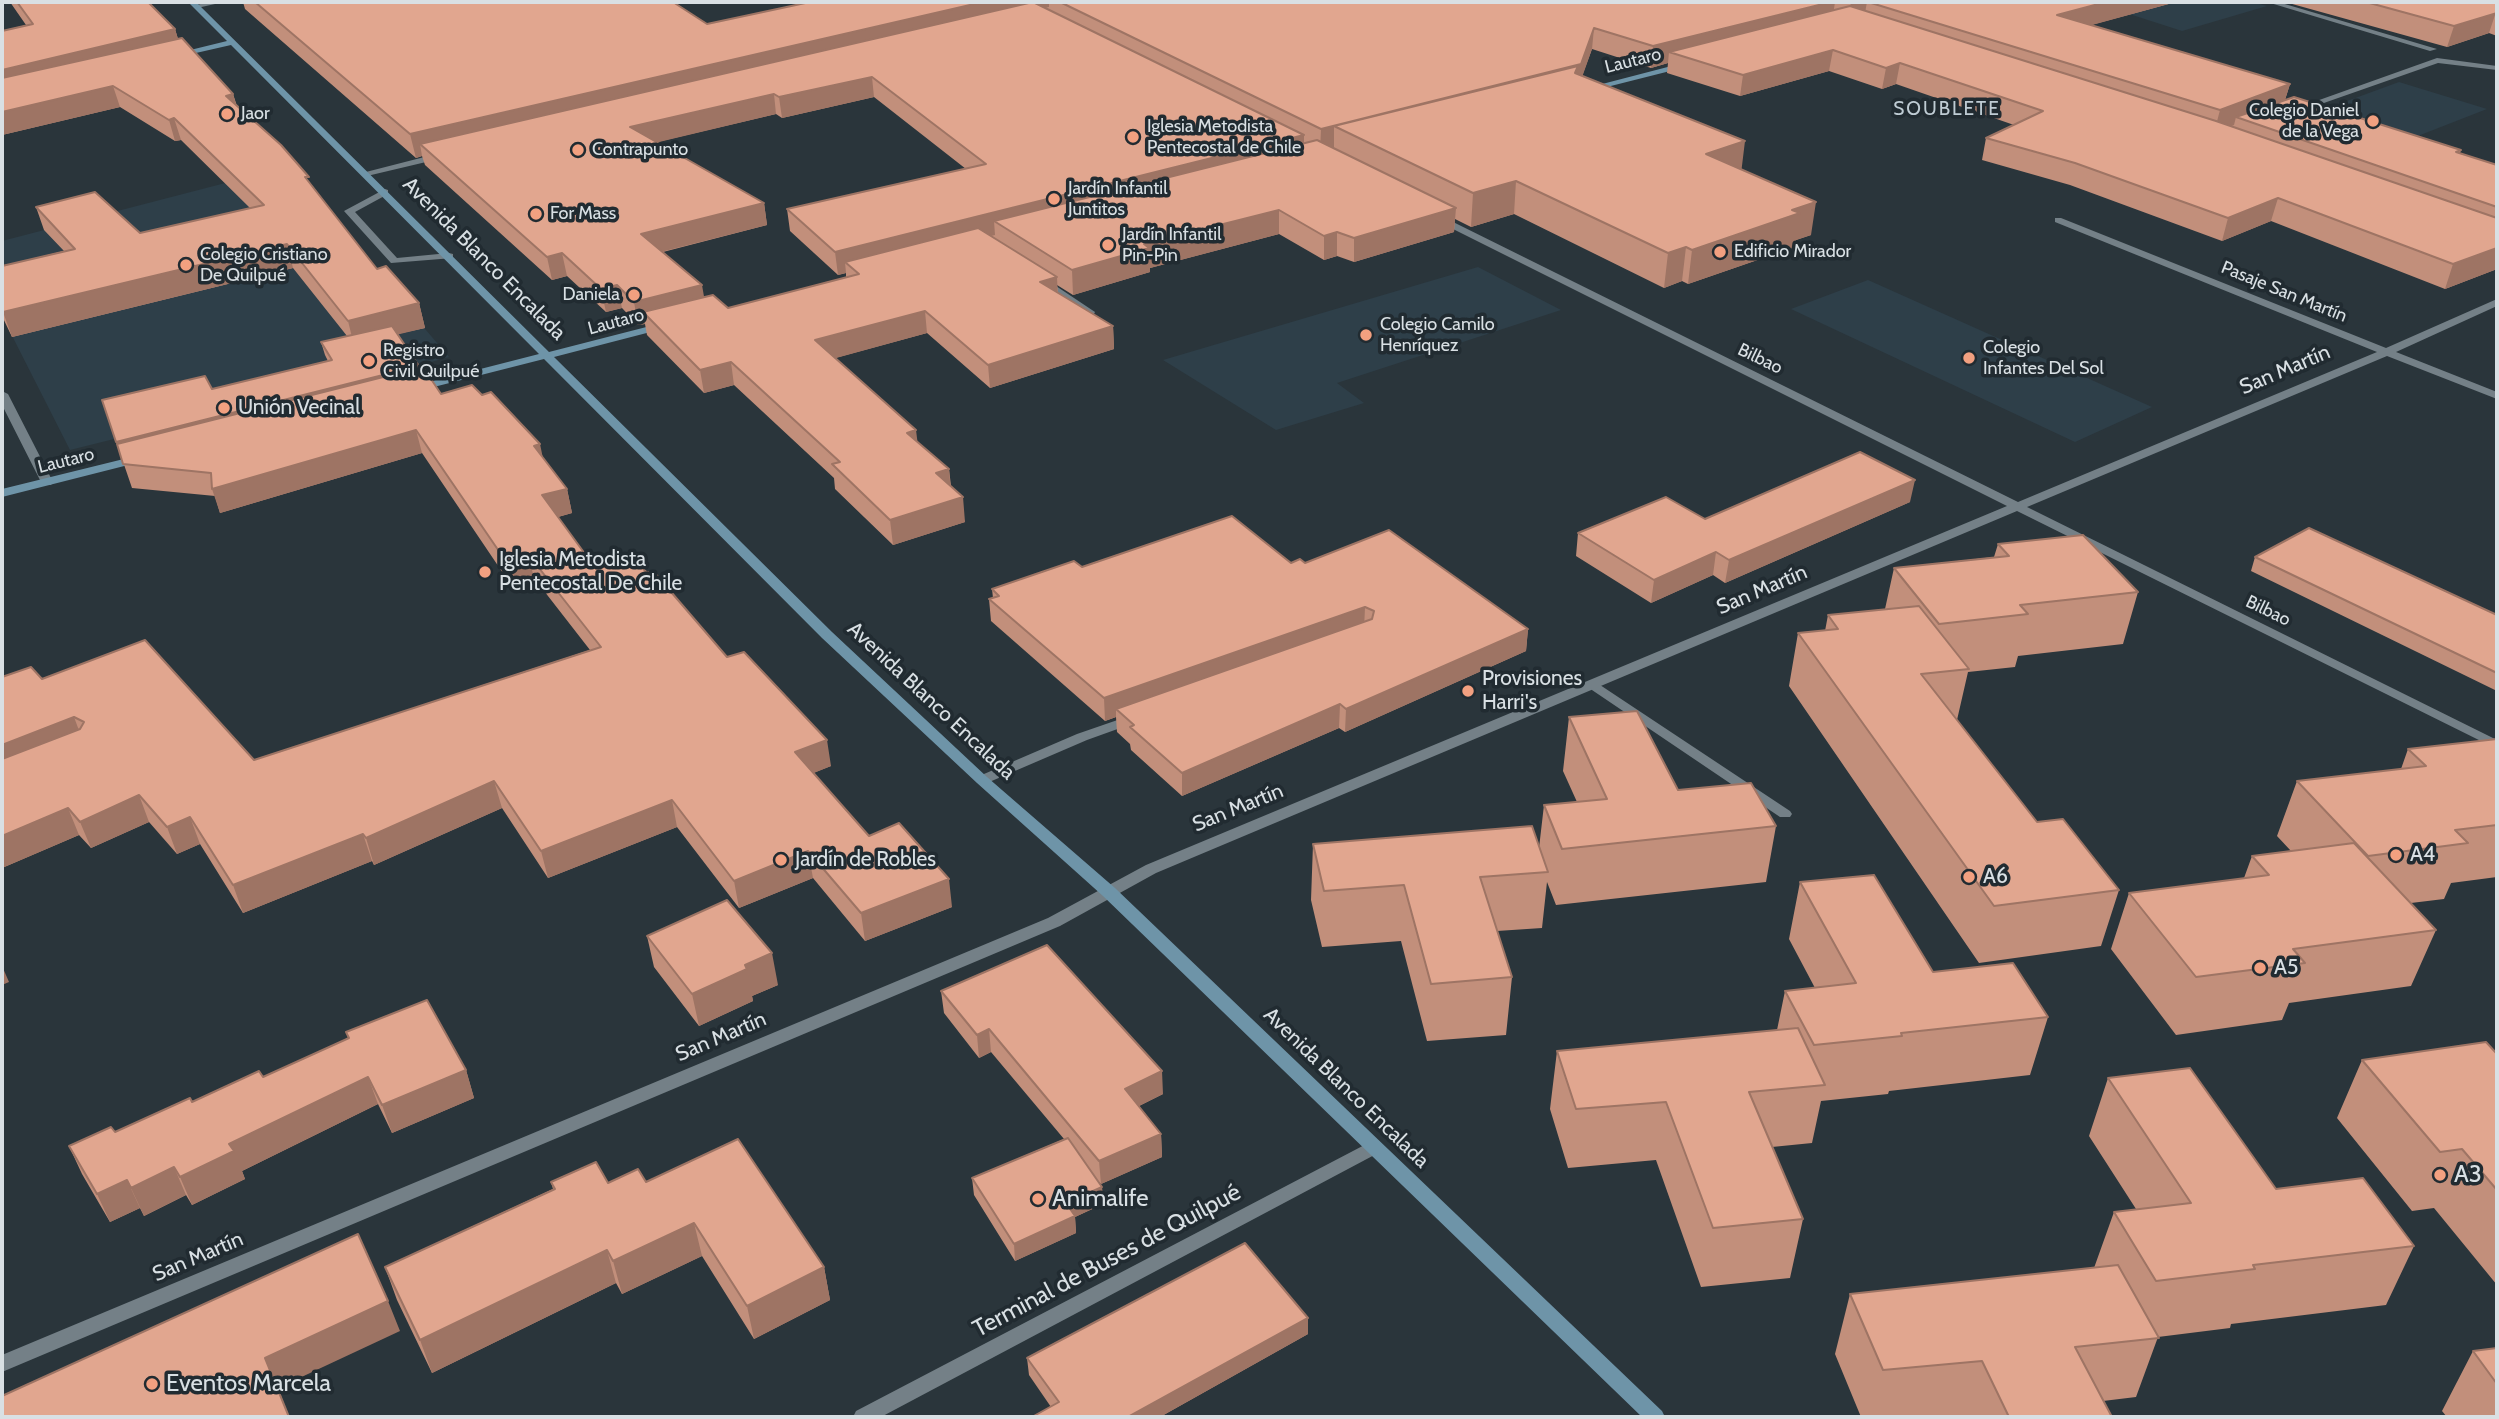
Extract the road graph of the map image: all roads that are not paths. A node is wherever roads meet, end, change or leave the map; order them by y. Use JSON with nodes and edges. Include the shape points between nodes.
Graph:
{"nodes":[{"id":1,"x":220,"y":2,"type":"edge"},
{"id":2,"x":2271,"y":2,"type":"edge"},
{"id":3,"x":194,"y":4,"type":"edge"},
{"id":4,"x":233,"y":42,"type":"junction"},
{"id":5,"x":2433,"y":49,"type":"edge"},
{"id":6,"x":165,"y":58,"type":"edge"},
{"id":7,"x":1688,"y":64,"type":"edge"},
{"id":8,"x":2497,"y":68,"type":"edge"},
{"id":9,"x":1580,"y":91,"type":"edge"},
{"id":10,"x":2285,"y":114,"type":"edge"},
{"id":11,"x":448,"y":154,"type":"edge"},
{"id":12,"x":367,"y":173,"type":"junction"},
{"id":13,"x":385,"y":192,"type":"junction"},
{"id":14,"x":1421,"y":209,"type":"edge"},
{"id":15,"x":2058,"y":220,"type":"dead end"},
{"id":16,"x":449,"y":256,"type":"junction"},
{"id":17,"x":1032,"y":275,"type":"edge"},
{"id":18,"x":2497,"y":302,"type":"edge"},
{"id":19,"x":1090,"y":312,"type":"edge"},
{"id":20,"x":676,"y":322,"type":"edge"},
{"id":21,"x":2386,"y":352,"type":"junction"},
{"id":22,"x":548,"y":356,"type":"junction"},
{"id":23,"x":409,"y":391,"type":"edge"},
{"id":24,"x":2,"y":394,"type":"edge"},
{"id":25,"x":2497,"y":396,"type":"edge"},
{"id":26,"x":154,"y":455,"type":"edge"},
{"id":27,"x":47,"y":482,"type":"junction"},
{"id":28,"x":2,"y":494,"type":"edge"},
{"id":29,"x":2017,"y":507,"type":"junction"},
{"id":30,"x":1594,"y":685,"type":"junction"},
{"id":31,"x":1146,"y":714,"type":"edge"},
{"id":32,"x":2497,"y":745,"type":"edge"},
{"id":33,"x":982,"y":780,"type":"junction"},
{"id":34,"x":1785,"y":814,"type":"dead end"},
{"id":35,"x":1109,"y":892,"type":"junction"},
{"id":36,"x":1374,"y":1147,"type":"junction"},
{"id":37,"x":2,"y":1364,"type":"edge"},
{"id":38,"x":863,"y":1417,"type":"edge"},
{"id":39,"x":1655,"y":1417,"type":"edge"}],
"edges":[{"from":1,"to":3,"type":"street"},
{"from":2,"to":5,"type":"street"},
{"from":3,"to":4,"type":"street","name":"Avenida Blanco Encalada"},
{"from":4,"to":6,"type":"street"},
{"from":4,"to":12,"type":"street","name":"Avenida Blanco Encalada"},
{"from":7,"to":9,"type":"street","name":"Lautaro"},
{"from":8,"to":10,"type":"street","via":[[2437,60]]},
{"from":11,"to":12,"type":"street"},
{"from":12,"to":13,"type":"street","name":"Avenida Blanco Encalada"},
{"from":13,"to":16,"type":"street","name":"Avenida Blanco Encalada"},
{"from":13,"to":16,"type":"street","via":[[349,211],[395,261]]},
{"from":14,"to":29,"type":"street","name":"Bilbao"},
{"from":15,"to":21,"type":"street","name":"Pasaje San Martín"},
{"from":16,"to":22,"type":"street","name":"Avenida Blanco Encalada"},
{"from":17,"to":19,"type":"street"},
{"from":18,"to":21,"type":"street","name":"San Martín"},
{"from":20,"to":22,"type":"street","name":"Lautaro"},
{"from":21,"to":25,"type":"street","name":"Pasaje San Martín"},
{"from":21,"to":29,"type":"street","name":"San Martín"},
{"from":22,"to":23,"type":"street","name":"Lautaro"},
{"from":22,"to":33,"type":"street","name":"Avenida Blanco Encalada","via":[[827,635]]},
{"from":24,"to":27,"type":"street"},
{"from":26,"to":27,"type":"street","name":"Lautaro"},
{"from":27,"to":28,"type":"street","name":"Lautaro"},
{"from":29,"to":30,"type":"street","name":"San Martín"},
{"from":29,"to":32,"type":"street","name":"Bilbao"},
{"from":30,"to":34,"type":"street"},
{"from":30,"to":35,"type":"street","name":"San Martín","via":[[1158,865]]},
{"from":31,"to":33,"type":"street"},
{"from":33,"to":35,"type":"street","name":"Avenida Blanco Encalada"},
{"from":35,"to":36,"type":"street","name":"Avenida Blanco Encalada"},
{"from":35,"to":37,"type":"street","name":"San Martín","via":[[1054,922]]},
{"from":36,"to":38,"type":"street","name":"Terminal de Buses de Quilpué"},
{"from":36,"to":39,"type":"street","name":"Avenida Blanco Encalada"}]}
